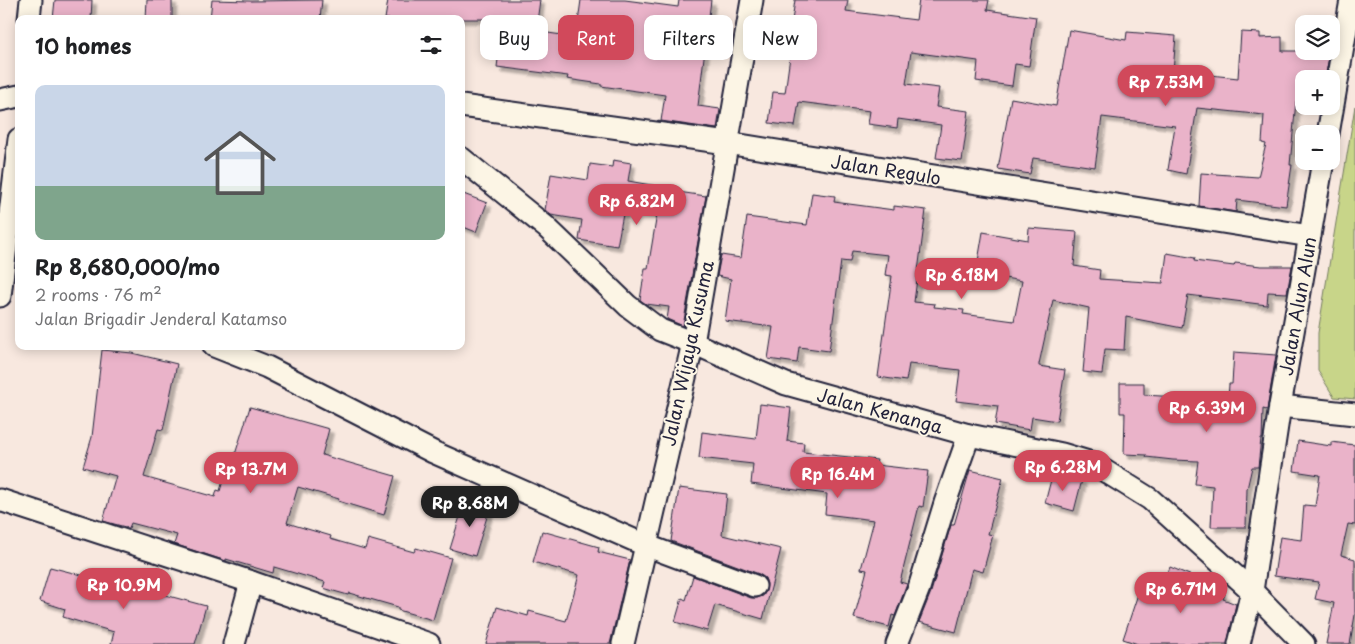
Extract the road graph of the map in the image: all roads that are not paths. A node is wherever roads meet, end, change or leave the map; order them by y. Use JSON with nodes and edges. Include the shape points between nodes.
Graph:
{"nodes":[{"id":1,"x":31,"y":0,"type":"edge"},
{"id":2,"x":752,"y":0,"type":"edge"},
{"id":3,"x":1351,"y":0,"type":"edge"},
{"id":4,"x":29,"y":15,"type":"edge"},
{"id":5,"x":15,"y":97,"type":"edge"},
{"id":6,"x":0,"y":100,"type":"edge"},
{"id":7,"x":465,"y":107,"type":"edge"},
{"id":8,"x":1330,"y":125,"type":"edge"},
{"id":9,"x":727,"y":143,"type":"junction"},
{"id":10,"x":465,"y":161,"type":"edge"},
{"id":11,"x":1321,"y":170,"type":"edge"},
{"id":12,"x":15,"y":172,"type":"edge"},
{"id":13,"x":1310,"y":236,"type":"junction"},
{"id":14,"x":0,"y":297,"type":"edge"},
{"id":15,"x":15,"y":301,"type":"edge"},
{"id":16,"x":693,"y":343,"type":"junction"},
{"id":17,"x":223,"y":350,"type":"edge"},
{"id":18,"x":1280,"y":406,"type":"junction"},
{"id":19,"x":1355,"y":414,"type":"edge"},
{"id":20,"x":969,"y":435,"type":"junction"},
{"id":21,"x":0,"y":500,"type":"edge"},
{"id":22,"x":645,"y":545,"type":"junction"},
{"id":23,"x":251,"y":582,"type":"junction"},
{"id":24,"x":755,"y":586,"type":"dead end"},
{"id":25,"x":1252,"y":591,"type":"junction"},
{"id":26,"x":234,"y":644,"type":"edge"},
{"id":27,"x":429,"y":644,"type":"edge"},
{"id":28,"x":623,"y":644,"type":"edge"},
{"id":29,"x":896,"y":644,"type":"edge"},
{"id":30,"x":1239,"y":644,"type":"edge"},
{"id":31,"x":1304,"y":644,"type":"edge"}],
"edges":[{"from":1,"to":4,"type":"street"},
{"from":2,"to":9,"type":"street","name":"Jalan Wijaya Kusuma"},
{"from":3,"to":8,"type":"street"},
{"from":5,"to":6,"type":"street"},
{"from":7,"to":9,"type":"street","name":"Jalan Regulo"},
{"from":9,"to":13,"type":"street","name":"Jalan Regulo"},
{"from":9,"to":16,"type":"street","name":"Jalan Wijaya Kusuma"},
{"from":10,"to":16,"type":"street","name":"Jalan Kenanga","via":[[546,227],[628,306],[660,330]]},
{"from":11,"to":13,"type":"street","name":"Jalan Alun Alun"},
{"from":12,"to":14,"type":"street"},
{"from":13,"to":18,"type":"street","name":"Jalan Alun Alun"},
{"from":14,"to":15,"type":"street"},
{"from":16,"to":20,"type":"street","name":"Jalan Kenanga","via":[[786,384]]},
{"from":16,"to":22,"type":"street","name":"Jalan Wijaya Kusuma"},
{"from":17,"to":22,"type":"street","via":[[284,376],[434,452]]},
{"from":18,"to":19,"type":"street"},
{"from":18,"to":25,"type":"street","name":"Jalan Alun Alun"},
{"from":20,"to":25,"type":"street","name":"Jalan Kenanga","via":[[1092,463],[1150,499]]},
{"from":20,"to":29,"type":"street","via":[[919,588]]},
{"from":21,"to":23,"type":"street"},
{"from":22,"to":24,"type":"street"},
{"from":22,"to":28,"type":"street","name":"Jalan Wijaya Kusuma"},
{"from":23,"to":26,"type":"street"},
{"from":23,"to":27,"type":"street"},
{"from":25,"to":30,"type":"street","name":"Jalan Alun Alun"},
{"from":25,"to":31,"type":"street","name":"Jalan Kenanga"}]}
